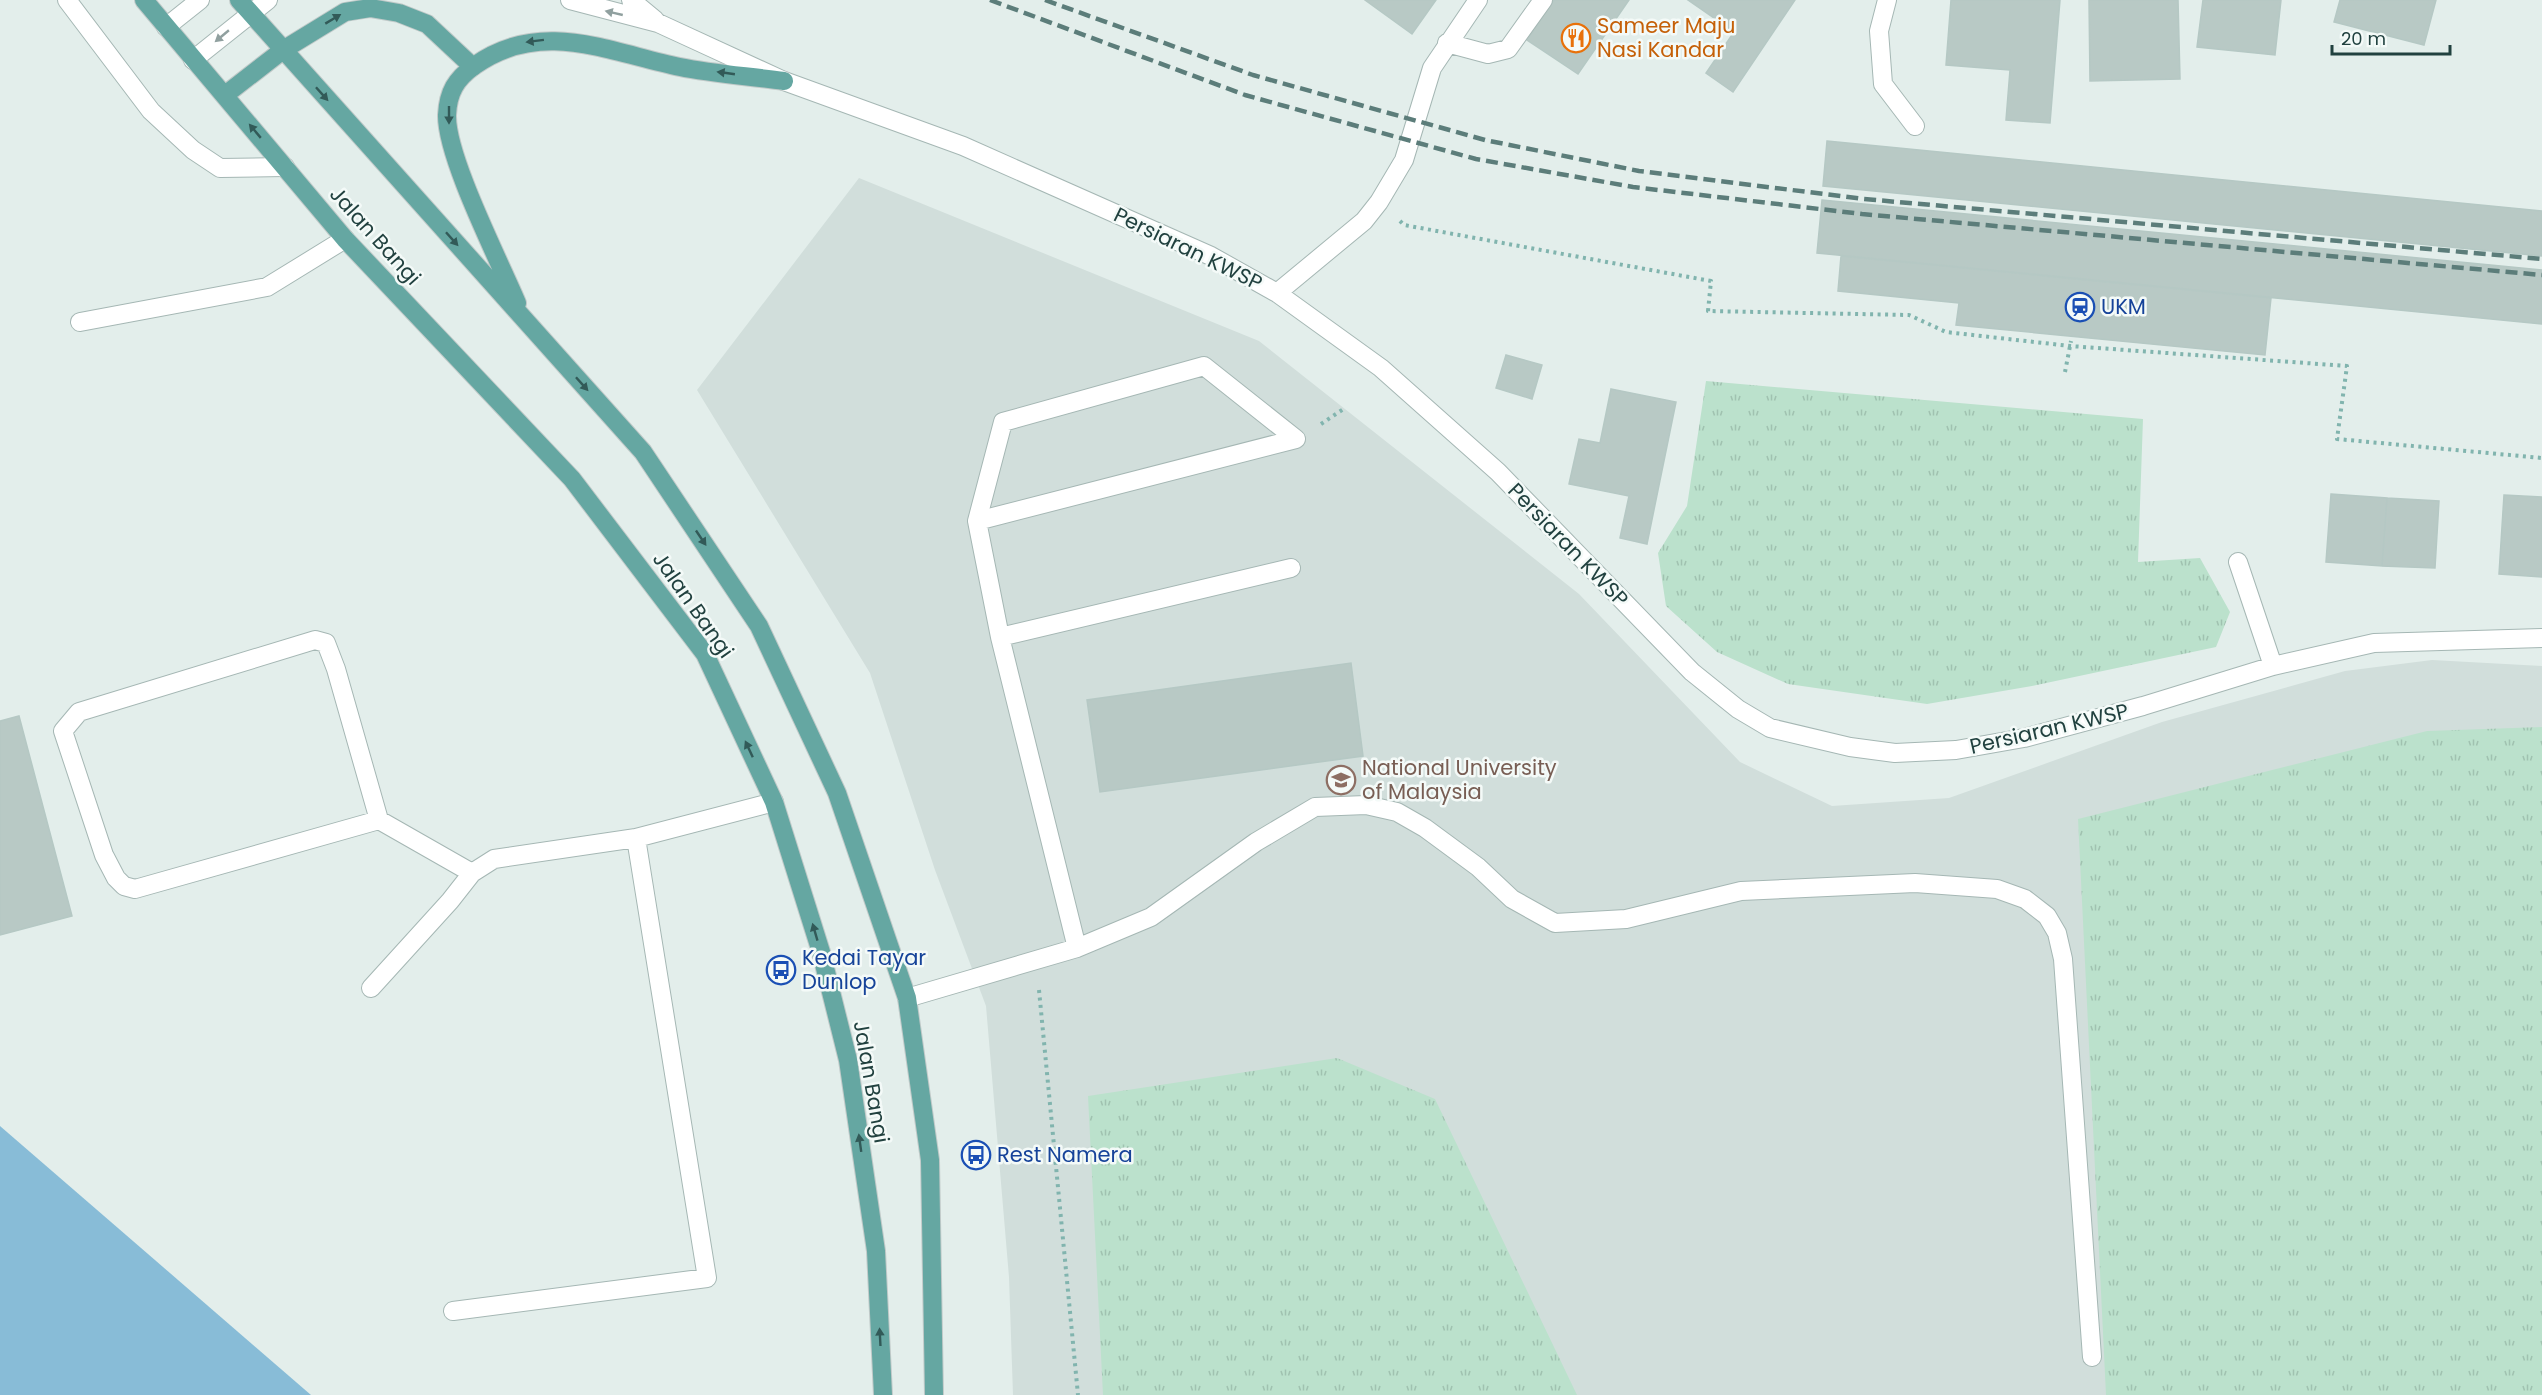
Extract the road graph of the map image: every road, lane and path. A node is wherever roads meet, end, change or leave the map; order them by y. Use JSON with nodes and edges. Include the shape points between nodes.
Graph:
{"nodes":[{"id":1,"x":67,"y":0,"type":"edge"},
{"id":2,"x":144,"y":0,"type":"edge"},
{"id":3,"x":200,"y":0,"type":"edge"},
{"id":4,"x":268,"y":0,"type":"edge"},
{"id":5,"x":570,"y":0,"type":"edge"},
{"id":6,"x":631,"y":0,"type":"edge"},
{"id":7,"x":1478,"y":0,"type":"edge"},
{"id":8,"x":1543,"y":0,"type":"edge"},
{"id":9,"x":1887,"y":0,"type":"edge"},
{"id":10,"x":245,"y":6,"type":"edge"},
{"id":11,"x":658,"y":23,"type":"junction"},
{"id":12,"x":166,"y":27,"type":"junction"},
{"id":13,"x":1448,"y":43,"type":"junction"},
{"id":14,"x":283,"y":50,"type":"junction"},
{"id":15,"x":193,"y":60,"type":"junction"},
{"id":16,"x":473,"y":67,"type":"junction"},
{"id":17,"x":784,"y":81,"type":"junction"},
{"id":18,"x":225,"y":95,"type":"junction"},
{"id":19,"x":1915,"y":126,"type":"dead end"},
{"id":20,"x":285,"y":167,"type":"junction"},
{"id":21,"x":1379,"y":202,"type":"junction"},
{"id":22,"x":345,"y":239,"type":"junction"},
{"id":23,"x":1276,"y":293,"type":"junction"},
{"id":24,"x":523,"y":318,"type":"junction"},
{"id":25,"x":80,"y":322,"type":"dead end"},
{"id":26,"x":2071,"y":341,"type":"dead end"},
{"id":27,"x":2070,"y":346,"type":"junction"},
{"id":28,"x":2065,"y":372,"type":"dead end"},
{"id":29,"x":2542,"y":458,"type":"edge"},
{"id":30,"x":977,"y":521,"type":"junction"},
{"id":31,"x":2238,"y":562,"type":"dead end"},
{"id":32,"x":1291,"y":568,"type":"dead end"},
{"id":33,"x":1000,"y":637,"type":"junction"},
{"id":34,"x":2542,"y":638,"type":"edge"},
{"id":35,"x":2273,"y":666,"type":"junction"},
{"id":36,"x":774,"y":802,"type":"junction"},
{"id":37,"x":379,"y":820,"type":"junction"},
{"id":38,"x":636,"y":838,"type":"junction"},
{"id":39,"x":472,"y":873,"type":"junction"},
{"id":40,"x":1077,"y":948,"type":"junction"},
{"id":41,"x":1036,"y":962,"type":"junction"},
{"id":42,"x":371,"y":988,"type":"dead end"},
{"id":43,"x":907,"y":998,"type":"junction"},
{"id":44,"x":453,"y":1311,"type":"dead end"},
{"id":45,"x":2092,"y":1357,"type":"dead end"},
{"id":46,"x":883,"y":1395,"type":"edge"},
{"id":47,"x":934,"y":1395,"type":"edge"},
{"id":48,"x":1078,"y":1395,"type":"edge"}],
"edges":[{"from":1,"to":20,"type":"street","via":[[152,111],[193,150],[220,168]]},
{"from":2,"to":12,"type":"main road","name":"Jalan Bangi"},
{"from":3,"to":12,"type":"street"},
{"from":4,"to":10,"type":"street"},
{"from":11,"to":5,"type":"street","name":"Persiaran KWSP","one_way":true},
{"from":6,"to":11,"type":"street","name":"Persiaran KWSP"},
{"from":7,"to":13,"type":"street"},
{"from":8,"to":13,"type":"street","via":[[1508,49],[1488,54]]},
{"from":9,"to":19,"type":"street","via":[[1879,31],[1883,84]]},
{"from":10,"to":14,"type":"main road","name":"Jalan Bangi"},
{"from":10,"to":15,"type":"street","one_way":true},
{"from":11,"to":17,"type":"street","name":"Persiaran KWSP"},
{"from":12,"to":15,"type":"main road","name":"Jalan Bangi"},
{"from":13,"to":21,"type":"street","via":[[1432,68],[1404,160]]},
{"from":14,"to":16,"type":"main road","one_way":true,"via":[[345,12],[370,8],[399,13],[427,24]]},
{"from":14,"to":18,"type":"main road"},
{"from":14,"to":24,"type":"main road","name":"Jalan Bangi","one_way":true},
{"from":15,"to":18,"type":"main road","name":"Jalan Bangi"},
{"from":17,"to":16,"type":"main road","one_way":true,"via":[[682,67],[548,39],[513,46]]},
{"from":16,"to":24,"type":"main road","one_way":true,"via":[[452,87],[447,117],[456,160]]},
{"from":17,"to":23,"type":"street","name":"Persiaran KWSP","via":[[963,146],[1082,197],[1211,256]]},
{"from":20,"to":18,"type":"main road","name":"Jalan Bangi","one_way":true},
{"from":20,"to":22,"type":"main road","name":"Jalan Bangi"},
{"from":21,"to":23,"type":"street","via":[[1364,221]]},
{"from":21,"to":27,"type":"path","via":[[1404,225],[1711,282],[1708,311],[1909,315],[1946,332]]},
{"from":22,"to":25,"type":"street","via":[[267,287]]},
{"from":36,"to":22,"type":"main road","name":"Jalan Bangi","one_way":true,"via":[[705,654],[579,488]]},
{"from":23,"to":35,"type":"street","name":"Persiaran KWSP","via":[[1381,368],[1498,472],[1692,672],[1738,709],[1770,728],[1895,753],[1956,750],[2024,738]]},
{"from":24,"to":43,"type":"main road","name":"Jalan Bangi","one_way":true,"via":[[643,452],[759,626],[837,793]]},
{"from":26,"to":27,"type":"path"},
{"from":27,"to":28,"type":"path"},
{"from":27,"to":29,"type":"path","via":[[2347,366],[2337,439]]},
{"from":30,"to":30,"type":"street","via":[[1003,422],[1204,366],[1296,439]]},
{"from":30,"to":33,"type":"street"},
{"from":31,"to":35,"type":"street"},
{"from":32,"to":33,"type":"street"},
{"from":33,"to":40,"type":"street"},
{"from":34,"to":35,"type":"street","name":"Persiaran KWSP","via":[[2374,643]]},
{"from":36,"to":38,"type":"street"},
{"from":46,"to":36,"type":"main road","name":"Jalan Bangi","one_way":true,"via":[[876,1251],[848,1060],[821,952]]},
{"from":37,"to":37,"type":"street","via":[[135,890],[116,878],[104,855],[63,731],[79,712],[315,640],[326,643]]},
{"from":37,"to":39,"type":"street"},
{"from":38,"to":39,"type":"street","via":[[494,859]]},
{"from":38,"to":44,"type":"street","via":[[707,1278]]},
{"from":39,"to":42,"type":"street"},
{"from":40,"to":41,"type":"street"},
{"from":40,"to":45,"type":"street","via":[[1151,917],[1256,842],[1315,807],[1366,806],[1397,812],[1478,867],[1512,900],[1555,923],[1626,919],[1741,891],[1915,883],[1997,889],[2025,899],[2046,916],[2057,933],[2063,959]]},
{"from":41,"to":43,"type":"street"},
{"from":41,"to":48,"type":"path"},
{"from":43,"to":47,"type":"main road","name":"Jalan Bangi","via":[[930,1160]]}]}
